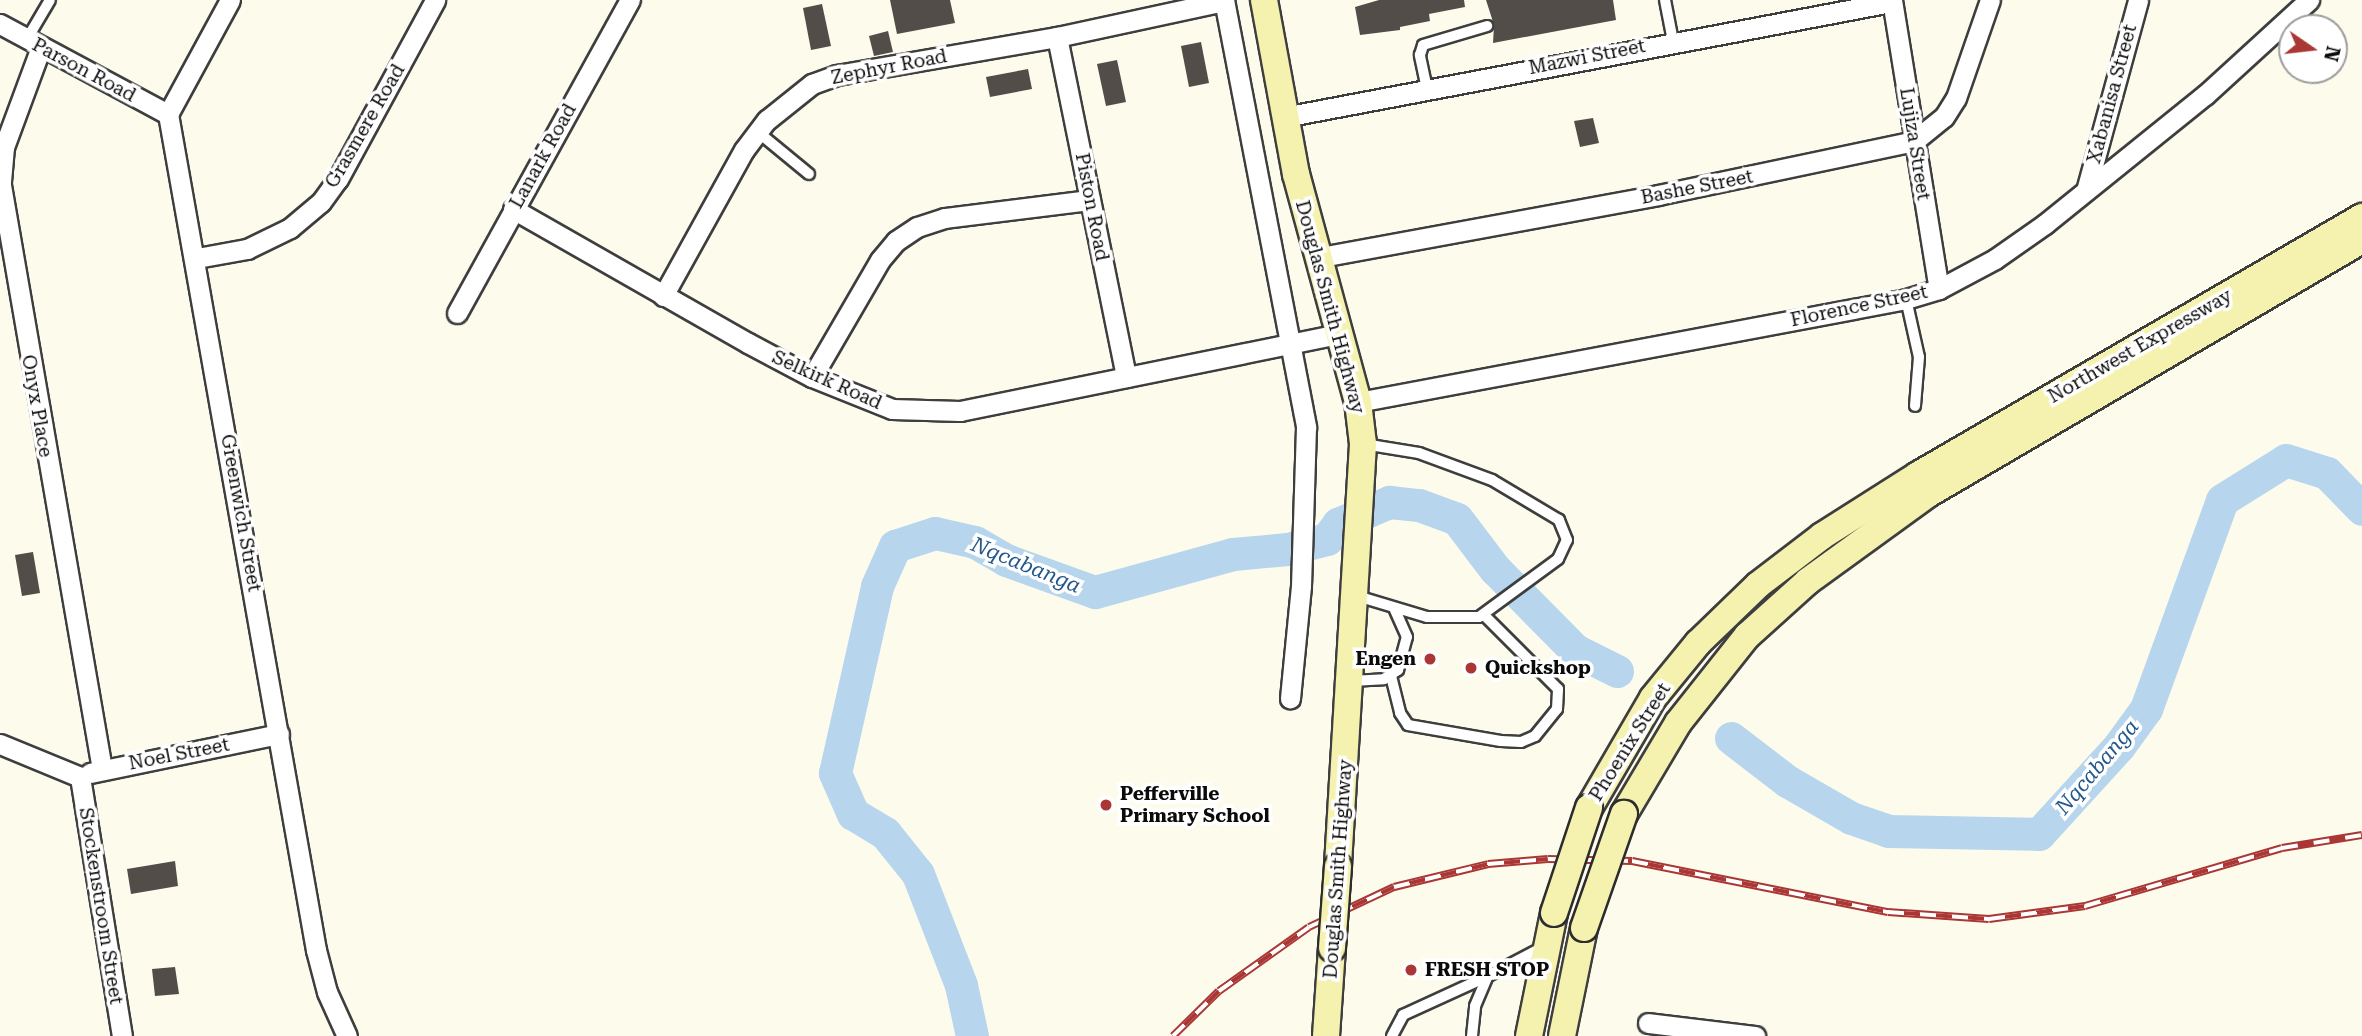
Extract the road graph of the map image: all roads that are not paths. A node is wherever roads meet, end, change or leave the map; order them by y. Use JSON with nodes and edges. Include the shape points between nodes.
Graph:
{"nodes":[{"id":1,"x":50,"y":0,"type":"edge"},
{"id":2,"x":230,"y":0,"type":"edge"},
{"id":3,"x":435,"y":0,"type":"edge"},
{"id":4,"x":631,"y":0,"type":"edge"},
{"id":5,"x":1224,"y":0,"type":"edge"},
{"id":6,"x":1264,"y":0,"type":"edge"},
{"id":7,"x":1665,"y":0,"type":"edge"},
{"id":8,"x":1990,"y":0,"type":"edge"},
{"id":9,"x":2138,"y":0,"type":"edge"},
{"id":10,"x":2309,"y":0,"type":"edge"},
{"id":11,"x":1892,"y":1,"type":"edge"},
{"id":12,"x":0,"y":24,"type":"edge"},
{"id":13,"x":1487,"y":26,"type":"dead end"},
{"id":14,"x":1057,"y":37,"type":"junction"},
{"id":15,"x":1673,"y":41,"type":"junction"},
{"id":16,"x":34,"y":43,"type":"junction"},
{"id":17,"x":1427,"y":89,"type":"junction"},
{"id":18,"x":168,"y":114,"type":"junction"},
{"id":19,"x":1284,"y":117,"type":"junction"},
{"id":20,"x":758,"y":132,"type":"junction"},
{"id":21,"x":1914,"y":141,"type":"junction"},
{"id":22,"x":809,"y":174,"type":"dead end"},
{"id":23,"x":2087,"y":187,"type":"junction"},
{"id":24,"x":1090,"y":200,"type":"junction"},
{"id":25,"x":513,"y":209,"type":"junction"},
{"id":26,"x":2362,"y":217,"type":"edge"},
{"id":27,"x":2362,"y":240,"type":"edge"},
{"id":28,"x":197,"y":258,"type":"junction"},
{"id":29,"x":1316,"y":258,"type":"junction"},
{"id":30,"x":1939,"y":289,"type":"junction"},
{"id":31,"x":663,"y":296,"type":"junction"},
{"id":32,"x":1906,"y":299,"type":"junction"},
{"id":33,"x":457,"y":313,"type":"dead end"},
{"id":34,"x":1338,"y":334,"type":"junction"},
{"id":35,"x":1291,"y":342,"type":"junction"},
{"id":36,"x":812,"y":377,"type":"junction"},
{"id":37,"x":1126,"y":377,"type":"junction"},
{"id":38,"x":1358,"y":402,"type":"junction"},
{"id":39,"x":1915,"y":406,"type":"dead end"},
{"id":40,"x":1363,"y":444,"type":"junction"},
{"id":41,"x":1923,"y":484,"type":"junction"},
{"id":42,"x":1357,"y":596,"type":"junction"},
{"id":43,"x":1395,"y":610,"type":"junction"},
{"id":44,"x":1488,"y":613,"type":"junction"},
{"id":45,"x":1391,"y":676,"type":"junction"},
{"id":46,"x":1351,"y":681,"type":"junction"},
{"id":47,"x":1290,"y":698,"type":"dead end"},
{"id":48,"x":279,"y":734,"type":"junction"},
{"id":49,"x":0,"y":744,"type":"edge"},
{"id":50,"x":102,"y":769,"type":"junction"},
{"id":51,"x":80,"y":777,"type":"junction"},
{"id":52,"x":1546,"y":946,"type":"junction"},
{"id":53,"x":1488,"y":976,"type":"junction"},
{"id":54,"x":1648,"y":1023,"type":"dead end"},
{"id":55,"x":122,"y":1036,"type":"edge"},
{"id":56,"x":347,"y":1036,"type":"edge"},
{"id":57,"x":1326,"y":1036,"type":"edge"},
{"id":58,"x":1392,"y":1036,"type":"edge"},
{"id":59,"x":1472,"y":1036,"type":"edge"},
{"id":60,"x":1529,"y":1036,"type":"edge"},
{"id":61,"x":1562,"y":1036,"type":"edge"},
{"id":62,"x":1755,"y":1036,"type":"edge"}],
"edges":[{"from":1,"to":16,"type":"lane"},
{"from":2,"to":18,"type":"street"},
{"from":3,"to":28,"type":"street","name":"Grasmere Road","via":[[338,179],[321,202],[290,228],[247,249]]},
{"from":4,"to":25,"type":"street","name":"Lanark Road"},
{"from":5,"to":14,"type":"street","name":"Zephyr Road"},
{"from":5,"to":35,"type":"street"},
{"from":6,"to":19,"type":"main road","name":"Douglas Smith Highway"},
{"from":7,"to":15,"type":"lane"},
{"from":8,"to":21,"type":"street","name":"Bashe Street","via":[[1956,98],[1944,117]]},
{"from":9,"to":23,"type":"street","name":"Xabanisa Street"},
{"from":10,"to":23,"type":"street","name":"Florence Street","via":[[2205,95]]},
{"from":11,"to":15,"type":"street","name":"Mazwi Street"},
{"from":11,"to":21,"type":"street","name":"Lujiza Street"},
{"from":12,"to":16,"type":"street","name":"Parson Road"},
{"from":13,"to":17,"type":"lane","via":[[1423,45],[1420,55]]},
{"from":14,"to":20,"type":"street","name":"Zephyr Road","via":[[837,75],[790,99]]},
{"from":14,"to":24,"type":"street","name":"Piston Road"},
{"from":15,"to":17,"type":"street","name":"Mazwi Street"},
{"from":16,"to":18,"type":"street","name":"Parson Road"},
{"from":16,"to":50,"type":"street","name":"Onyx Place","via":[[4,147],[1,186]]},
{"from":17,"to":19,"type":"street","name":"Mazwi Street"},
{"from":18,"to":28,"type":"street","name":"Greenwich Street"},
{"from":19,"to":29,"type":"main road","name":"Douglas Smith Highway"},
{"from":20,"to":22,"type":"lane"},
{"from":20,"to":31,"type":"street","name":"Zephyr Road"},
{"from":21,"to":29,"type":"street","name":"Bashe Street","via":[[1658,195]]},
{"from":21,"to":30,"type":"street","name":"Lujiza Street"},
{"from":23,"to":30,"type":"street","name":"Florence Street","via":[[1995,259]]},
{"from":24,"to":36,"type":"street","via":[[959,216],[918,227],[896,241],[880,260]]},
{"from":24,"to":37,"type":"street","name":"Piston Road"},
{"from":25,"to":31,"type":"street","name":"Selkirk Road"},
{"from":25,"to":33,"type":"street","name":"Lanark Road"},
{"from":26,"to":41,"type":"main road","name":"Northwest Expressway"},
{"from":27,"to":41,"type":"main road","name":"Northwest Expressway"},
{"from":28,"to":48,"type":"street","name":"Greenwich Street"},
{"from":29,"to":34,"type":"main road","name":"Douglas Smith Highway"},
{"from":30,"to":32,"type":"street","name":"Florence Street"},
{"from":31,"to":36,"type":"street","name":"Selkirk Road"},
{"from":32,"to":38,"type":"street","name":"Florence Street"},
{"from":32,"to":39,"type":"lane","via":[[1919,357]]},
{"from":34,"to":35,"type":"street","name":"Selkirk Road"},
{"from":34,"to":38,"type":"main road","name":"Douglas Smith Highway"},
{"from":35,"to":37,"type":"street","name":"Selkirk Road"},
{"from":35,"to":47,"type":"street","via":[[1306,427],[1301,586]]},
{"from":36,"to":37,"type":"street","name":"Selkirk Road","via":[[892,409],[938,413]]},
{"from":38,"to":40,"type":"main road","name":"Douglas Smith Highway"},
{"from":40,"to":42,"type":"main road","name":"Douglas Smith Highway"},
{"from":40,"to":44,"type":"lane","via":[[1452,464],[1492,480],[1559,520],[1566,530],[1564,551],[1539,576]]},
{"from":41,"to":52,"type":"main road","name":"Phoenix Street","bridge":true,"via":[[1822,536],[1758,585],[1698,643],[1653,698],[1589,808]]},
{"from":41,"to":61,"type":"main road","name":"Phoenix Street","bridge":true,"via":[[1747,636],[1678,723],[1624,814],[1584,928]]},
{"from":42,"to":43,"type":"lane"},
{"from":42,"to":46,"type":"main road","name":"Douglas Smith Highway"},
{"from":43,"to":44,"type":"lane","via":[[1451,620]]},
{"from":43,"to":45,"type":"lane","via":[[1405,626],[1406,649]]},
{"from":44,"to":45,"type":"lane","via":[[1558,689],[1557,709],[1535,736],[1521,742],[1502,741],[1408,725],[1400,713]]},
{"from":45,"to":46,"type":"lane"},
{"from":46,"to":57,"type":"main road","name":"Douglas Smith Highway","bridge":true},
{"from":48,"to":50,"type":"street","name":"Noel Street"},
{"from":48,"to":56,"type":"street","name":"Greenwich Street","via":[[316,950],[327,992]]},
{"from":49,"to":51,"type":"street"},
{"from":50,"to":51,"type":"street","name":"Noel Street"},
{"from":51,"to":55,"type":"street","name":"Stockenstroom Street"},
{"from":52,"to":53,"type":"lane"},
{"from":52,"to":60,"type":"main road","name":"Phoenix Street"},
{"from":53,"to":58,"type":"lane","via":[[1404,1014]]},
{"from":53,"to":59,"type":"lane","via":[[1475,1006]]},
{"from":54,"to":62,"type":"street"}]}
